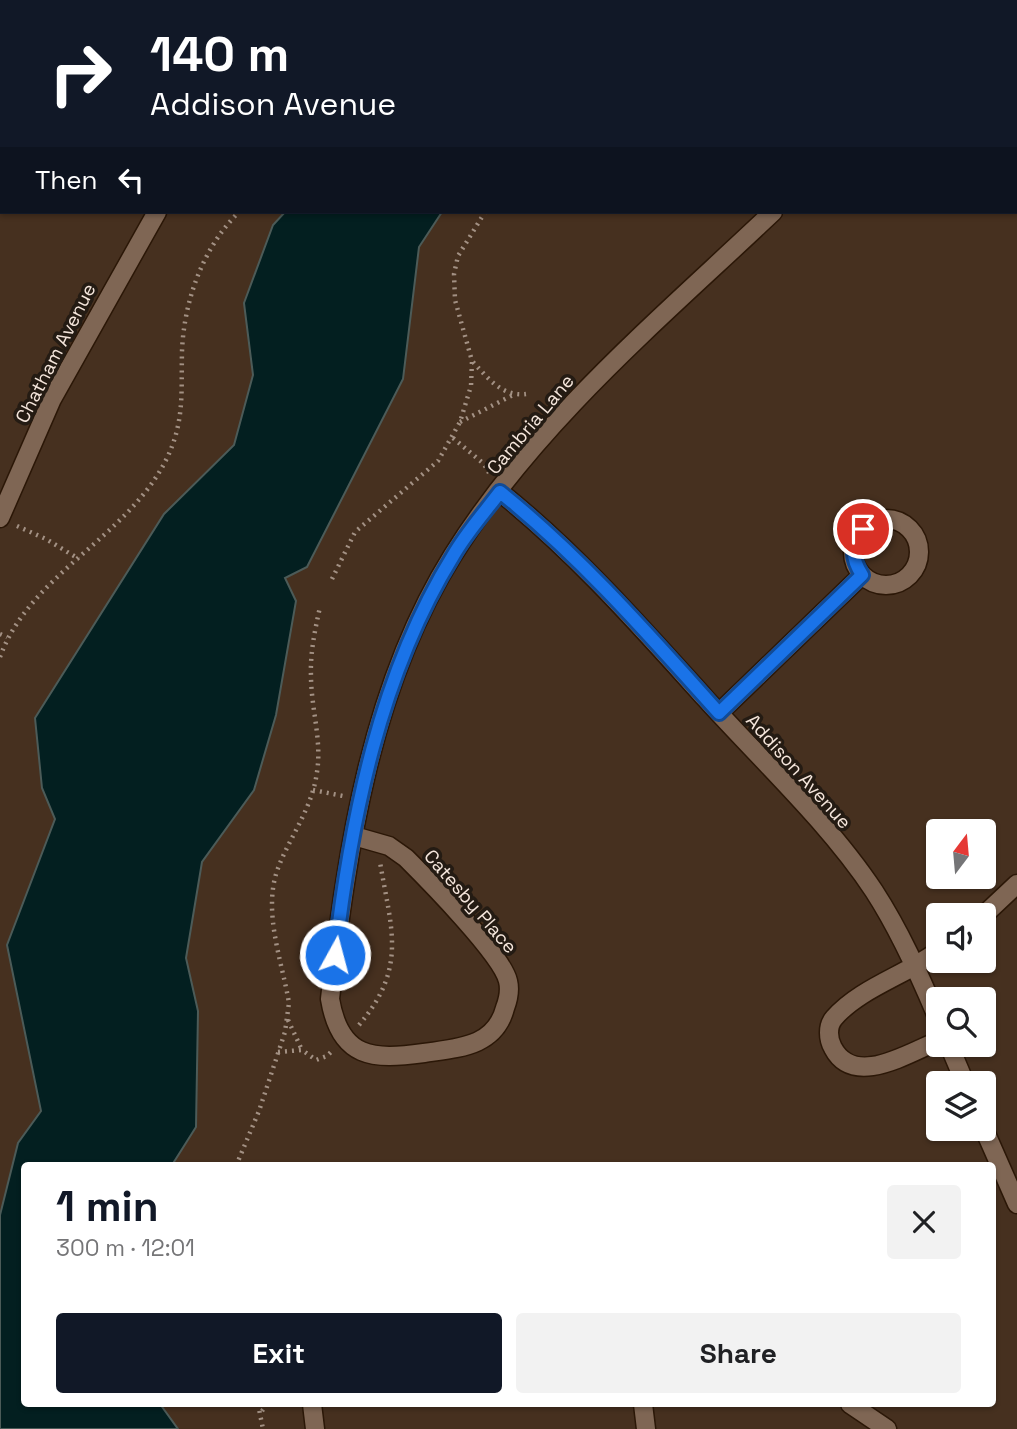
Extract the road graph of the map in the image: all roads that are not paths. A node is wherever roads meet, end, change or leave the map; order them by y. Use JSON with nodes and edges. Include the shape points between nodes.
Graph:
{"nodes":[{"id":1,"x":156,"y":214,"type":"edge"},
{"id":2,"x":771,"y":214,"type":"edge"},
{"id":3,"x":500,"y":492,"type":"junction"},
{"id":4,"x":6,"y":521,"type":"edge"},
{"id":5,"x":862,"y":575,"type":"dead end"},
{"id":6,"x":719,"y":713,"type":"junction"},
{"id":7,"x":354,"y":835,"type":"junction"},
{"id":8,"x":1017,"y":884,"type":"edge"},
{"id":9,"x":996,"y":904,"type":"edge"},
{"id":10,"x":926,"y":960,"type":"edge"},
{"id":11,"x":916,"y":967,"type":"junction"},
{"id":12,"x":926,"y":991,"type":"edge"},
{"id":13,"x":343,"y":1038,"type":"joint"},
{"id":14,"x":926,"y":1046,"type":"edge"},
{"id":15,"x":989,"y":1141,"type":"edge"},
{"id":16,"x":1017,"y":1204,"type":"edge"},
{"id":17,"x":312,"y":1407,"type":"edge"},
{"id":18,"x":643,"y":1407,"type":"edge"},
{"id":19,"x":854,"y":1407,"type":"edge"},
{"id":20,"x":315,"y":1429,"type":"edge"},
{"id":21,"x":646,"y":1429,"type":"edge"},
{"id":22,"x":887,"y":1429,"type":"edge"}],
"edges":[{"from":1,"to":4,"type":"street","name":"Chatham Avenue","via":[[52,400]]},
{"from":2,"to":3,"type":"street","name":"Cambria Lane","via":[[593,382],[531,449]]},
{"from":3,"to":6,"type":"street","name":"Addison Avenue","via":[[596,577]]},
{"from":3,"to":7,"type":"street","name":"Cambria Lane","via":[[453,555],[416,624],[372,752]]},
{"from":5,"to":6,"type":"street"},
{"from":6,"to":11,"type":"street","name":"Addison Avenue","via":[[874,891]]},
{"from":7,"to":13,"type":"street","name":"Cambria Lane","via":[[330,999]]},
{"from":7,"to":13,"type":"street","name":"Catesby Place","via":[[406,858],[496,959],[509,983],[497,1028],[470,1046],[386,1058],[371,1056]]},
{"from":8,"to":9,"type":"street"},
{"from":10,"to":11,"type":"street"},
{"from":11,"to":12,"type":"street","name":"Addison Avenue"},
{"from":11,"to":14,"type":"street","via":[[850,1003],[831,1020],[828,1039],[838,1056],[854,1067],[875,1066]]},
{"from":15,"to":16,"type":"street"},
{"from":17,"to":20,"type":"street"},
{"from":18,"to":21,"type":"street"},
{"from":19,"to":22,"type":"street"}]}
